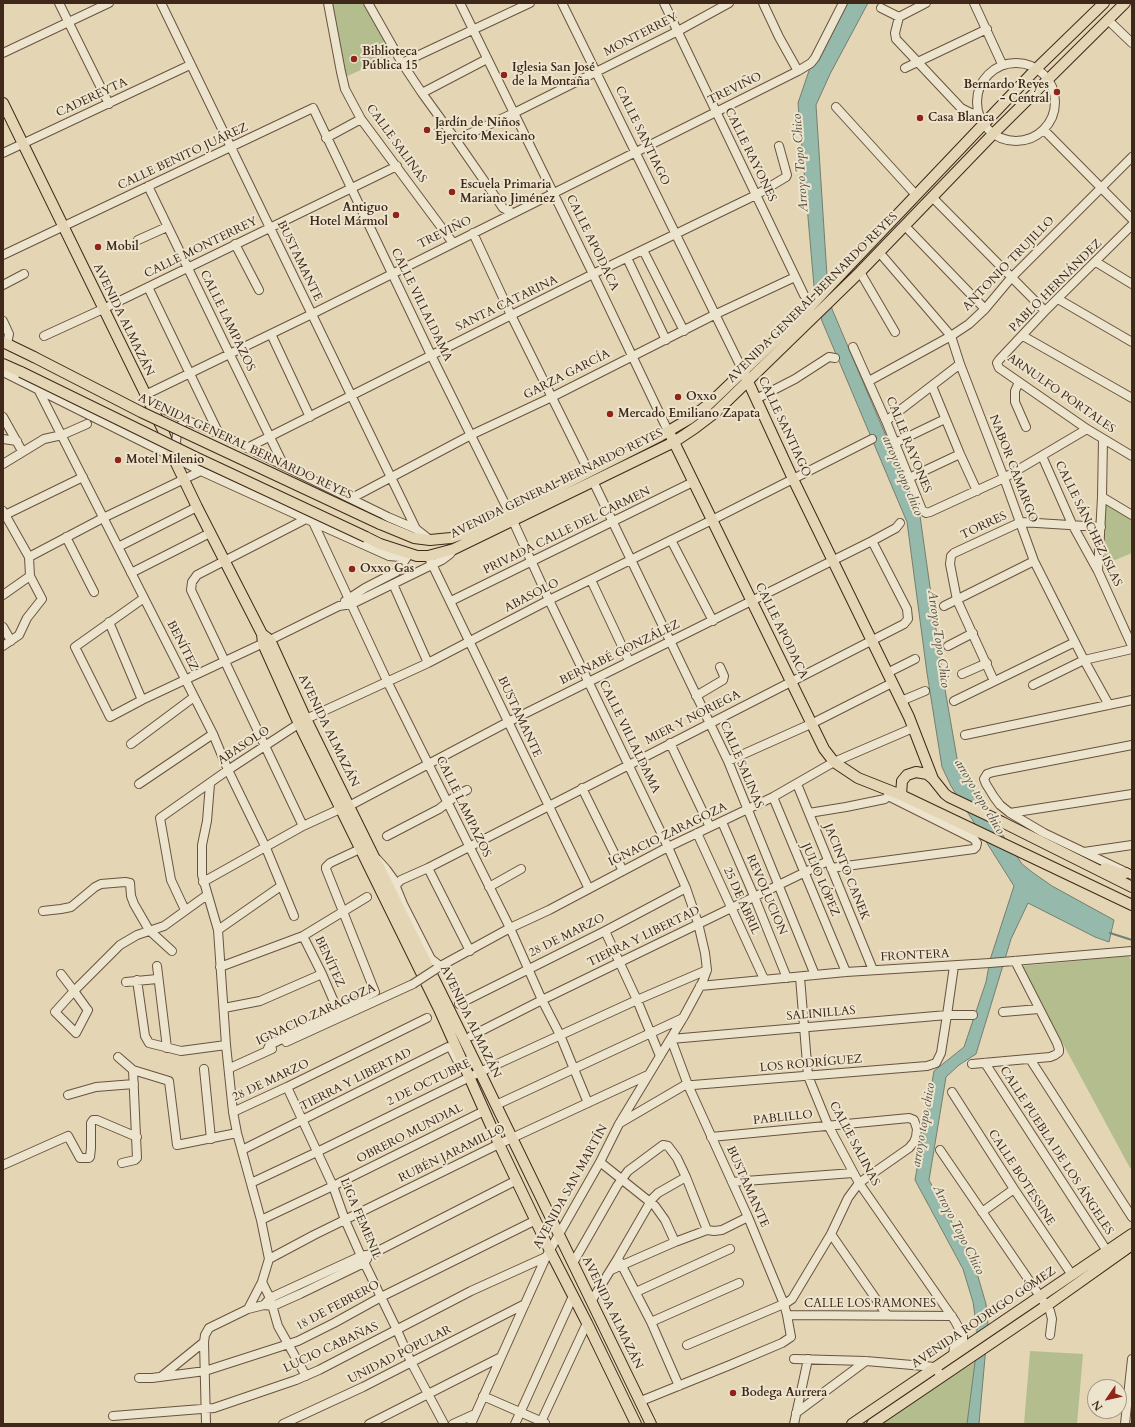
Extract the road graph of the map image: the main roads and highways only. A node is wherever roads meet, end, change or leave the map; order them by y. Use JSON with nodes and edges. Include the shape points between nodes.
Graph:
{"nodes":[{"id":1,"x":1104,"y":3,"type":"edge"},
{"id":2,"x":1125,"y":3,"type":"edge"},
{"id":3,"x":3,"y":103,"type":"edge"},
{"id":4,"x":5,"y":338,"type":"edge"},
{"id":5,"x":3,"y":364,"type":"edge"},
{"id":6,"x":743,"y":371,"type":"junction"},
{"id":7,"x":748,"y":381,"type":"junction"},
{"id":8,"x":668,"y":431,"type":"junction"},
{"id":9,"x":674,"y":442,"type":"junction"},
{"id":10,"x":511,"y":516,"type":"junction"},
{"id":11,"x":933,"y":779,"type":"junction"},
{"id":12,"x":902,"y":795,"type":"junction"},
{"id":13,"x":345,"y":808,"type":"junction"},
{"id":14,"x":1088,"y":865,"type":"junction"},
{"id":15,"x":1129,"y":874,"type":"edge"},
{"id":16,"x":1132,"y":887,"type":"edge"},
{"id":17,"x":1132,"y":905,"type":"edge"},
{"id":18,"x":1132,"y":1234,"type":"edge"},
{"id":19,"x":1132,"y":1245,"type":"edge"},
{"id":20,"x":636,"y":1424,"type":"edge"},
{"id":21,"x":651,"y":1424,"type":"edge"},
{"id":22,"x":852,"y":1424,"type":"edge"},
{"id":23,"x":872,"y":1424,"type":"edge"}],
"edges":[{"from":1,"to":6,"type":"main road","name":"AVENIDA GENERAL BERNARDO REYES","via":[[1037,68],[803,314]]},
{"from":2,"to":7,"type":"main road","name":"AVENIDA GENERAL BERNARDO REYES","via":[[1048,78],[880,252]]},
{"from":3,"to":13,"type":"main road","name":"AVENIDA ALMAZÁN"},
{"from":4,"to":10,"type":"main road","name":"AVENIDA GENERAL BERNARDO REYES","bridge":true,"via":[[34,357],[141,412],[414,538],[451,538]]},
{"from":5,"to":10,"type":"main road","name":"AVENIDA GENERAL BERNARDO REYES","bridge":true,"via":[[380,544],[408,554],[430,560]]},
{"from":6,"to":7,"type":"main road","name":"CALLE SANTIAGO"},
{"from":6,"to":8,"type":"main road","name":"AVENIDA GENERAL BERNARDO REYES","via":[[701,410]]},
{"from":7,"to":9,"type":"main road","name":"AVENIDA GENERAL BERNARDO REYES","via":[[716,412]]},
{"from":7,"to":11,"type":"main road","name":"CALLE SANTIAGO","via":[[901,701]]},
{"from":8,"to":9,"type":"main road","name":"CALLE APODACA"},
{"from":8,"to":10,"type":"main road","name":"AVENIDA GENERAL BERNARDO REYES"},
{"from":9,"to":10,"type":"main road","name":"AVENIDA GENERAL BERNARDO REYES","via":[[593,481]]},
{"from":9,"to":12,"type":"main road","name":"CALLE APODACA","via":[[824,749],[834,762],[858,778],[888,793]]},
{"from":11,"to":12,"type":"main road","via":[[920,772],[910,774],[902,781]]},
{"from":11,"to":14,"type":"main road","via":[[945,794],[956,801]]},
{"from":12,"to":17,"type":"main road","name":"CALLE APODACA"},
{"from":13,"to":20,"type":"main road","name":"AVENIDA ALMAZÁN","via":[[360,849],[448,1028],[468,1078],[536,1220],[548,1254],[587,1323]]},
{"from":13,"to":21,"type":"main road","name":"AVENIDA ALMAZÁN","via":[[374,856]]},
{"from":14,"to":15,"type":"main road"},
{"from":14,"to":16,"type":"main road"},
{"from":18,"to":22,"type":"main road","name":"AVENIDA RODRIGO GÓMEZ"},
{"from":19,"to":23,"type":"main road","name":"AVENIDA RODRIGO GÓMEZ"}]}
